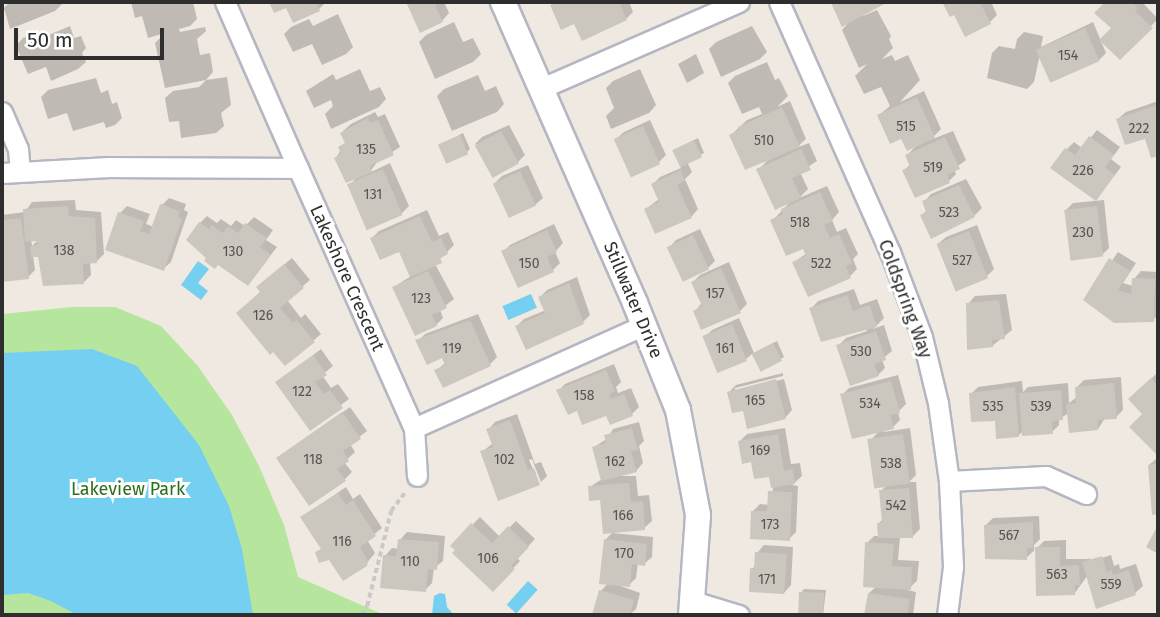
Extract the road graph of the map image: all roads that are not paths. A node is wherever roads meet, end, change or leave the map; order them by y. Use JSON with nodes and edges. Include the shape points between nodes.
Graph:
{"nodes":[{"id":1,"x":225,"y":2,"type":"edge"},
{"id":2,"x":503,"y":2,"type":"edge"},
{"id":3,"x":739,"y":2,"type":"edge"},
{"id":4,"x":779,"y":2,"type":"edge"},
{"id":5,"x":542,"y":89,"type":"junction"},
{"id":6,"x":2,"y":112,"type":"edge"},
{"id":7,"x":298,"y":168,"type":"junction"},
{"id":8,"x":11,"y":172,"type":"edge"},
{"id":9,"x":644,"y":325,"type":"junction"},
{"id":10,"x":414,"y":428,"type":"junction"},
{"id":11,"x":417,"y":476,"type":"road end"},
{"id":12,"x":949,"y":481,"type":"junction"},
{"id":13,"x":1086,"y":494,"type":"dead end"},
{"id":14,"x":692,"y":608,"type":"edge"},
{"id":15,"x":738,"y":615,"type":"edge"},
{"id":16,"x":947,"y":615,"type":"edge"}],
"edges":[{"from":1,"to":7,"type":"street","name":"Lakeshore Crescent"},
{"from":2,"to":5,"type":"street","name":"Stillwater Drive"},
{"from":3,"to":5,"type":"street"},
{"from":4,"to":12,"type":"street","name":"Coldspring Way","via":[[890,252],[922,337],[938,403]]},
{"from":5,"to":9,"type":"street","name":"Stillwater Drive"},
{"from":6,"to":8,"type":"street","via":[[18,149]]},
{"from":7,"to":8,"type":"street","via":[[109,167]]},
{"from":7,"to":10,"type":"street","name":"Lakeshore Crescent"},
{"from":9,"to":10,"type":"street"},
{"from":9,"to":14,"type":"street","name":"Stillwater Drive","via":[[678,410],[698,514]]},
{"from":10,"to":11,"type":"street"},
{"from":12,"to":13,"type":"street","via":[[1046,476]]},
{"from":12,"to":16,"type":"street","name":"Coldspring Way","via":[[953,567]]},
{"from":14,"to":15,"type":"street"}]}
